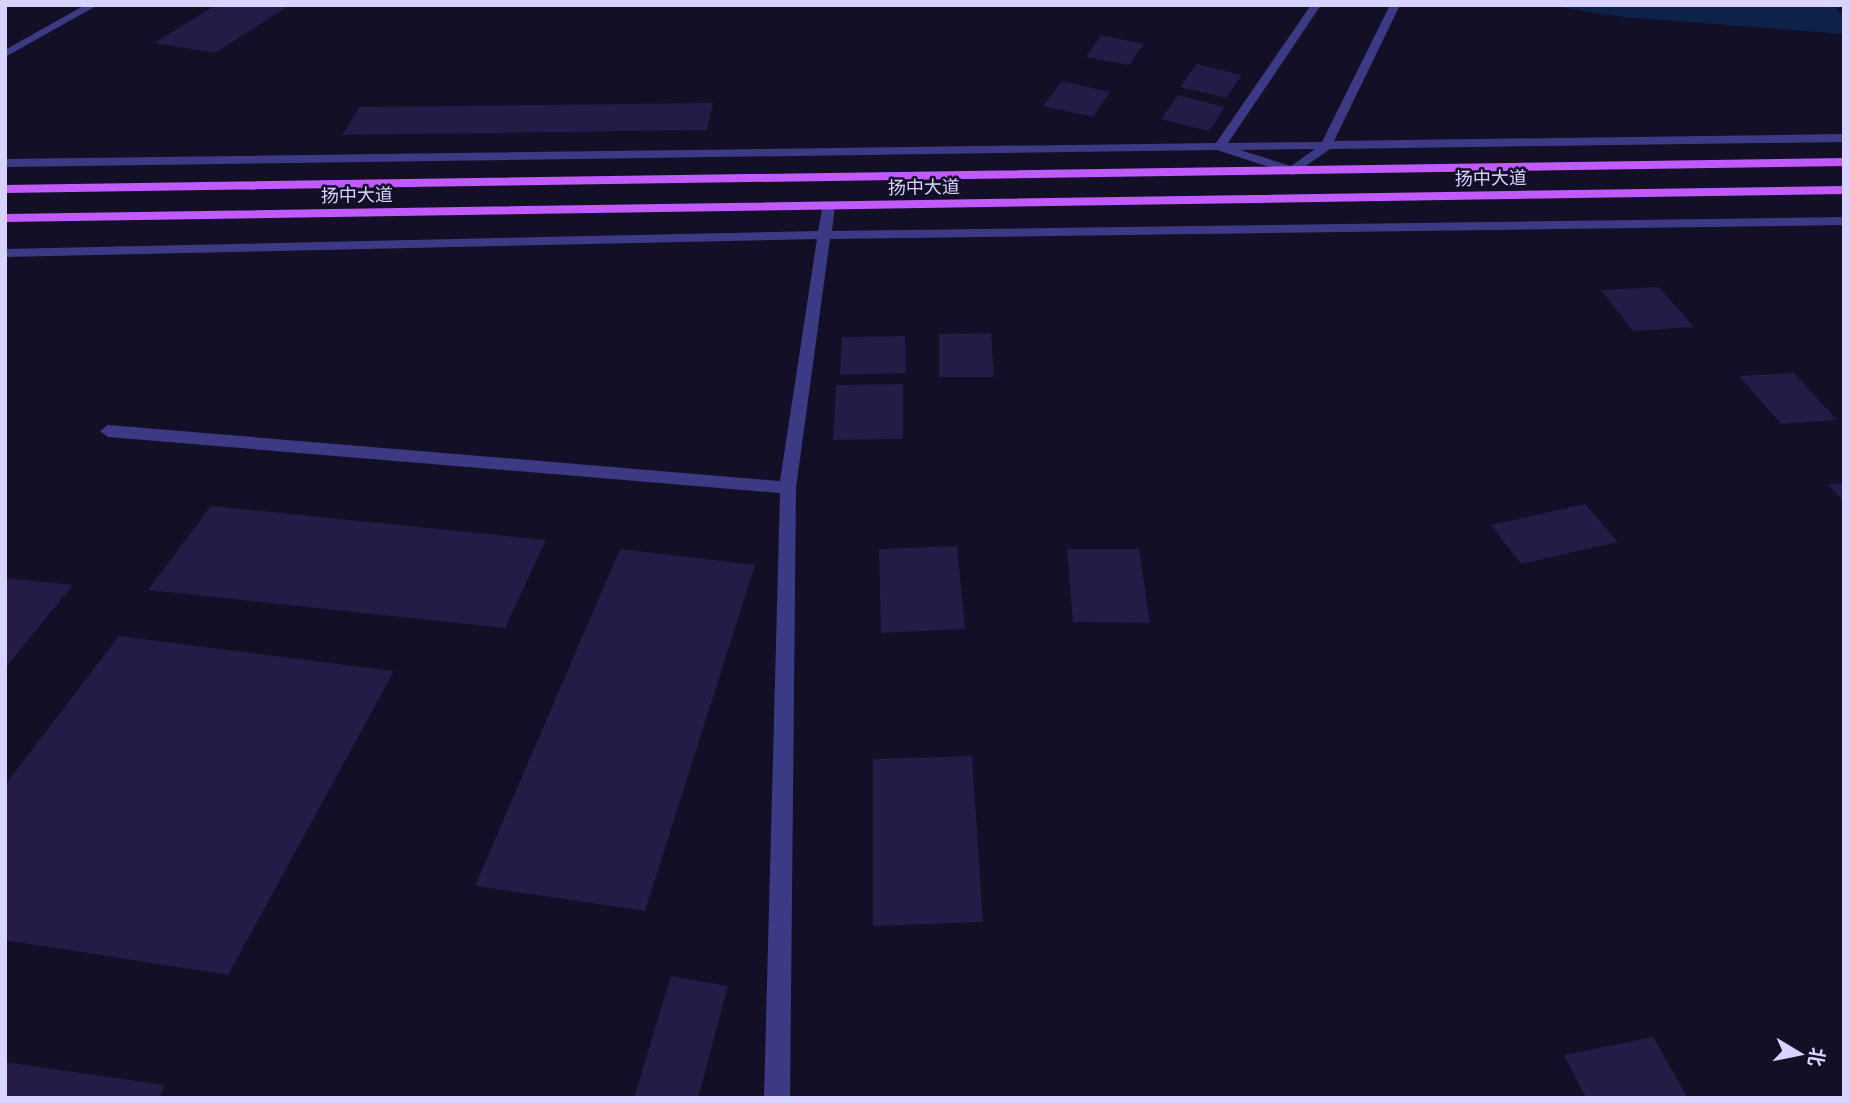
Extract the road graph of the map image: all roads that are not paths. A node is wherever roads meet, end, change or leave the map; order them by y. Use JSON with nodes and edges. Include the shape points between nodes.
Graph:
{"nodes":[{"id":1,"x":93,"y":5,"type":"edge"},
{"id":2,"x":1317,"y":5,"type":"edge"},
{"id":3,"x":1395,"y":5,"type":"edge"},
{"id":4,"x":5,"y":54,"type":"edge"},
{"id":5,"x":1844,"y":138,"type":"edge"},
{"id":6,"x":1326,"y":146,"type":"junction"},
{"id":7,"x":1219,"y":147,"type":"junction"},
{"id":8,"x":1844,"y":162,"type":"edge"},
{"id":9,"x":5,"y":163,"type":"edge"},
{"id":10,"x":1293,"y":171,"type":"junction"},
{"id":11,"x":831,"y":178,"type":"junction"},
{"id":12,"x":5,"y":189,"type":"edge"},
{"id":13,"x":1844,"y":190,"type":"edge"},
{"id":14,"x":1309,"y":199,"type":"junction"},
{"id":15,"x":829,"y":205,"type":"junction"},
{"id":16,"x":5,"y":218,"type":"edge"},
{"id":17,"x":1844,"y":221,"type":"edge"},
{"id":18,"x":824,"y":235,"type":"junction"},
{"id":19,"x":5,"y":253,"type":"edge"},
{"id":20,"x":108,"y":430,"type":"dead end"},
{"id":21,"x":788,"y":488,"type":"junction"},
{"id":22,"x":777,"y":1098,"type":"edge"}],
"edges":[{"from":1,"to":4,"type":"street"},
{"from":2,"to":7,"type":"street"},
{"from":3,"to":6,"type":"street"},
{"from":5,"to":6,"type":"street"},
{"from":6,"to":7,"type":"street"},
{"from":6,"to":10,"type":"street"},
{"from":7,"to":9,"type":"street"},
{"from":7,"to":10,"type":"street"},
{"from":8,"to":10,"type":"main road","name":"扬中大道"},
{"from":10,"to":11,"type":"main road","name":"扬中大道"},
{"from":10,"to":14,"type":"main road"},
{"from":11,"to":12,"type":"main road","name":"扬中大道"},
{"from":11,"to":15,"type":"main road"},
{"from":13,"to":14,"type":"main road","name":"扬中大道"},
{"from":14,"to":15,"type":"main road","name":"扬中大道"},
{"from":15,"to":16,"type":"main road","name":"扬中大道"},
{"from":15,"to":18,"type":"street"},
{"from":17,"to":18,"type":"street"},
{"from":18,"to":19,"type":"street"},
{"from":18,"to":21,"type":"street"},
{"from":20,"to":21,"type":"street"},
{"from":21,"to":22,"type":"street"}]}
